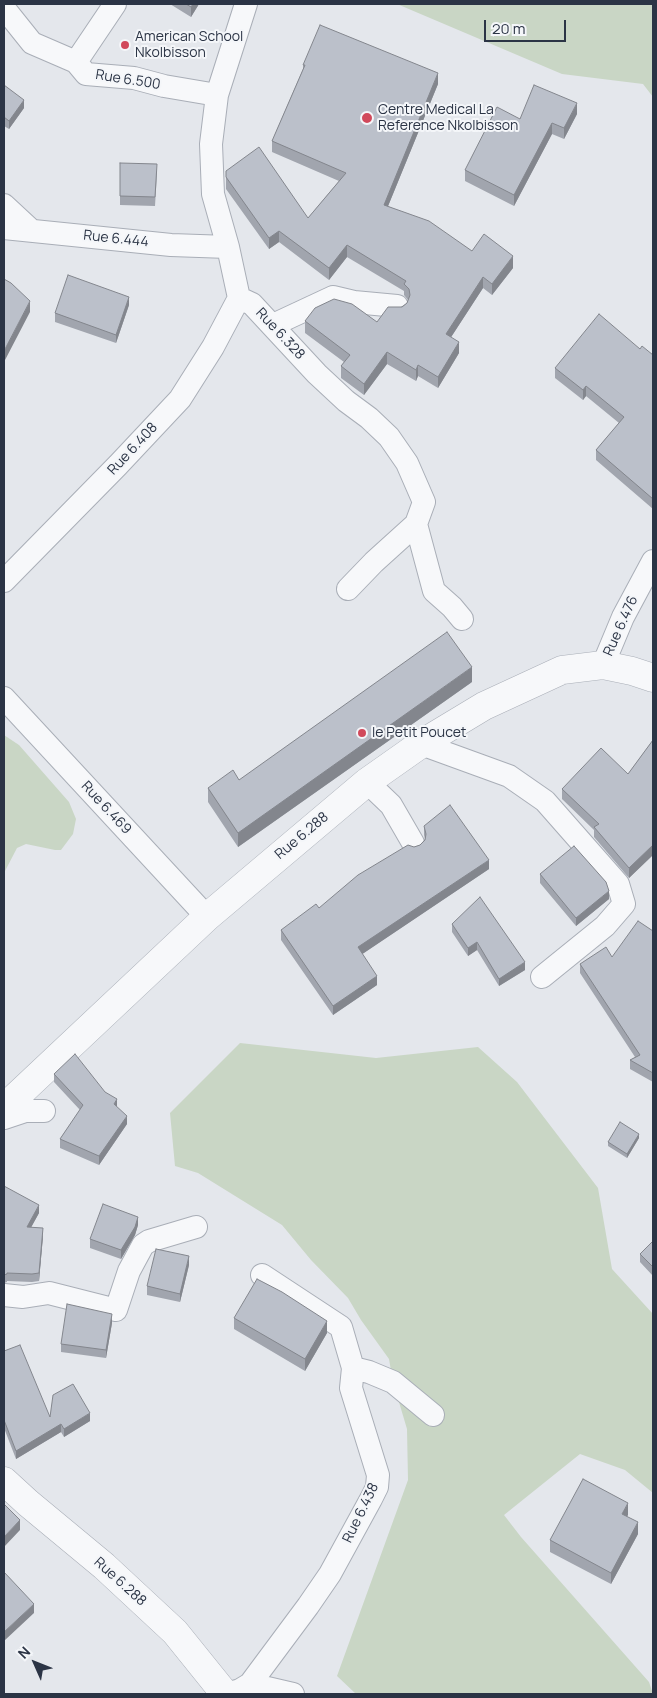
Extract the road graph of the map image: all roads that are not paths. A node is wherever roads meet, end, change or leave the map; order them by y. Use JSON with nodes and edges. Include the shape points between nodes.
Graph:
{"nodes":[{"id":1,"x":115,"y":4,"type":"edge"},
{"id":2,"x":246,"y":4,"type":"edge"},
{"id":3,"x":4,"y":8,"type":"edge"},
{"id":4,"x":76,"y":62,"type":"junction"},
{"id":5,"x":217,"y":95,"type":"junction"},
{"id":6,"x":4,"y":204,"type":"edge"},
{"id":7,"x":4,"y":228,"type":"edge"},
{"id":8,"x":32,"y":231,"type":"junction"},
{"id":9,"x":228,"y":248,"type":"junction"},
{"id":10,"x":239,"y":298,"type":"junction"},
{"id":11,"x":397,"y":306,"type":"edge"},
{"id":12,"x":273,"y":325,"type":"junction"},
{"id":13,"x":416,"y":524,"type":"junction"},
{"id":14,"x":653,"y":562,"type":"edge"},
{"id":15,"x":4,"y":581,"type":"edge"},
{"id":16,"x":348,"y":589,"type":"dead end"},
{"id":17,"x":462,"y":619,"type":"dead end"},
{"id":18,"x":603,"y":665,"type":"junction"},
{"id":19,"x":653,"y":678,"type":"edge"},
{"id":20,"x":4,"y":698,"type":"edge"},
{"id":21,"x":422,"y":744,"type":"junction"},
{"id":22,"x":366,"y":782,"type":"junction"},
{"id":23,"x":413,"y":843,"type":"dead end"},
{"id":24,"x":207,"y":917,"type":"junction"},
{"id":25,"x":542,"y":977,"type":"dead end"},
{"id":26,"x":4,"y":1108,"type":"edge"},
{"id":27,"x":44,"y":1110,"type":"dead end"},
{"id":28,"x":4,"y":1118,"type":"edge"},
{"id":29,"x":196,"y":1227,"type":"dead end"},
{"id":30,"x":262,"y":1275,"type":"dead end"},
{"id":31,"x":4,"y":1295,"type":"edge"},
{"id":32,"x":353,"y":1368,"type":"junction"},
{"id":33,"x":433,"y":1415,"type":"dead end"},
{"id":34,"x":4,"y":1481,"type":"edge"},
{"id":35,"x":250,"y":1684,"type":"junction"},
{"id":36,"x":225,"y":1694,"type":"edge"},
{"id":37,"x":293,"y":1694,"type":"edge"}],
"edges":[{"from":1,"to":4,"type":"street"},
{"from":2,"to":5,"type":"street"},
{"from":3,"to":4,"type":"street","name":"Rue 6.500","via":[[32,43]]},
{"from":4,"to":5,"type":"street","name":"Rue 6.500","via":[[86,74],[134,78]]},
{"from":5,"to":9,"type":"street","via":[[211,144],[213,194]]},
{"from":6,"to":8,"type":"street"},
{"from":7,"to":8,"type":"street","name":"Rue 6.444"},
{"from":8,"to":9,"type":"street","name":"Rue 6.444"},
{"from":9,"to":10,"type":"street"},
{"from":10,"to":12,"type":"street","name":"Rue 6.328","via":[[252,304]]},
{"from":10,"to":15,"type":"street","name":"Rue 6.408","via":[[180,399]]},
{"from":11,"to":12,"type":"street","via":[[332,297]]},
{"from":12,"to":13,"type":"street","name":"Rue 6.328","via":[[316,374],[389,437],[407,463],[424,502]]},
{"from":13,"to":16,"type":"street"},
{"from":13,"to":17,"type":"street","via":[[434,591]]},
{"from":14,"to":18,"type":"street","name":"Rue 6.476","via":[[623,617]]},
{"from":18,"to":19,"type":"street","name":"Rue 6.288"},
{"from":18,"to":21,"type":"street","name":"Rue 6.288","via":[[562,670],[484,706]]},
{"from":20,"to":24,"type":"street","name":"Rue 6.469"},
{"from":21,"to":22,"type":"street","name":"Rue 6.288"},
{"from":21,"to":25,"type":"street","via":[[508,776],[545,801],[618,884],[624,904],[605,926]]},
{"from":22,"to":23,"type":"street","via":[[391,805]]},
{"from":22,"to":24,"type":"street","name":"Rue 6.288"},
{"from":24,"to":26,"type":"street","name":"Rue 6.288"},
{"from":27,"to":28,"type":"street","via":[[25,1111]]},
{"from":29,"to":31,"type":"street","via":[[149,1240],[143,1245],[129,1271],[116,1310],[49,1293]]},
{"from":30,"to":32,"type":"street","name":"Rue 6.438","via":[[342,1327]]},
{"from":32,"to":33,"type":"street","via":[[393,1382]]},
{"from":32,"to":35,"type":"street","name":"Rue 6.438","via":[[351,1388],[376,1466],[377,1487],[330,1574]]},
{"from":34,"to":36,"type":"street","name":"Rue 6.288","via":[[175,1632]]},
{"from":35,"to":36,"type":"street","name":"Rue 6.438"},
{"from":35,"to":37,"type":"street"}]}
